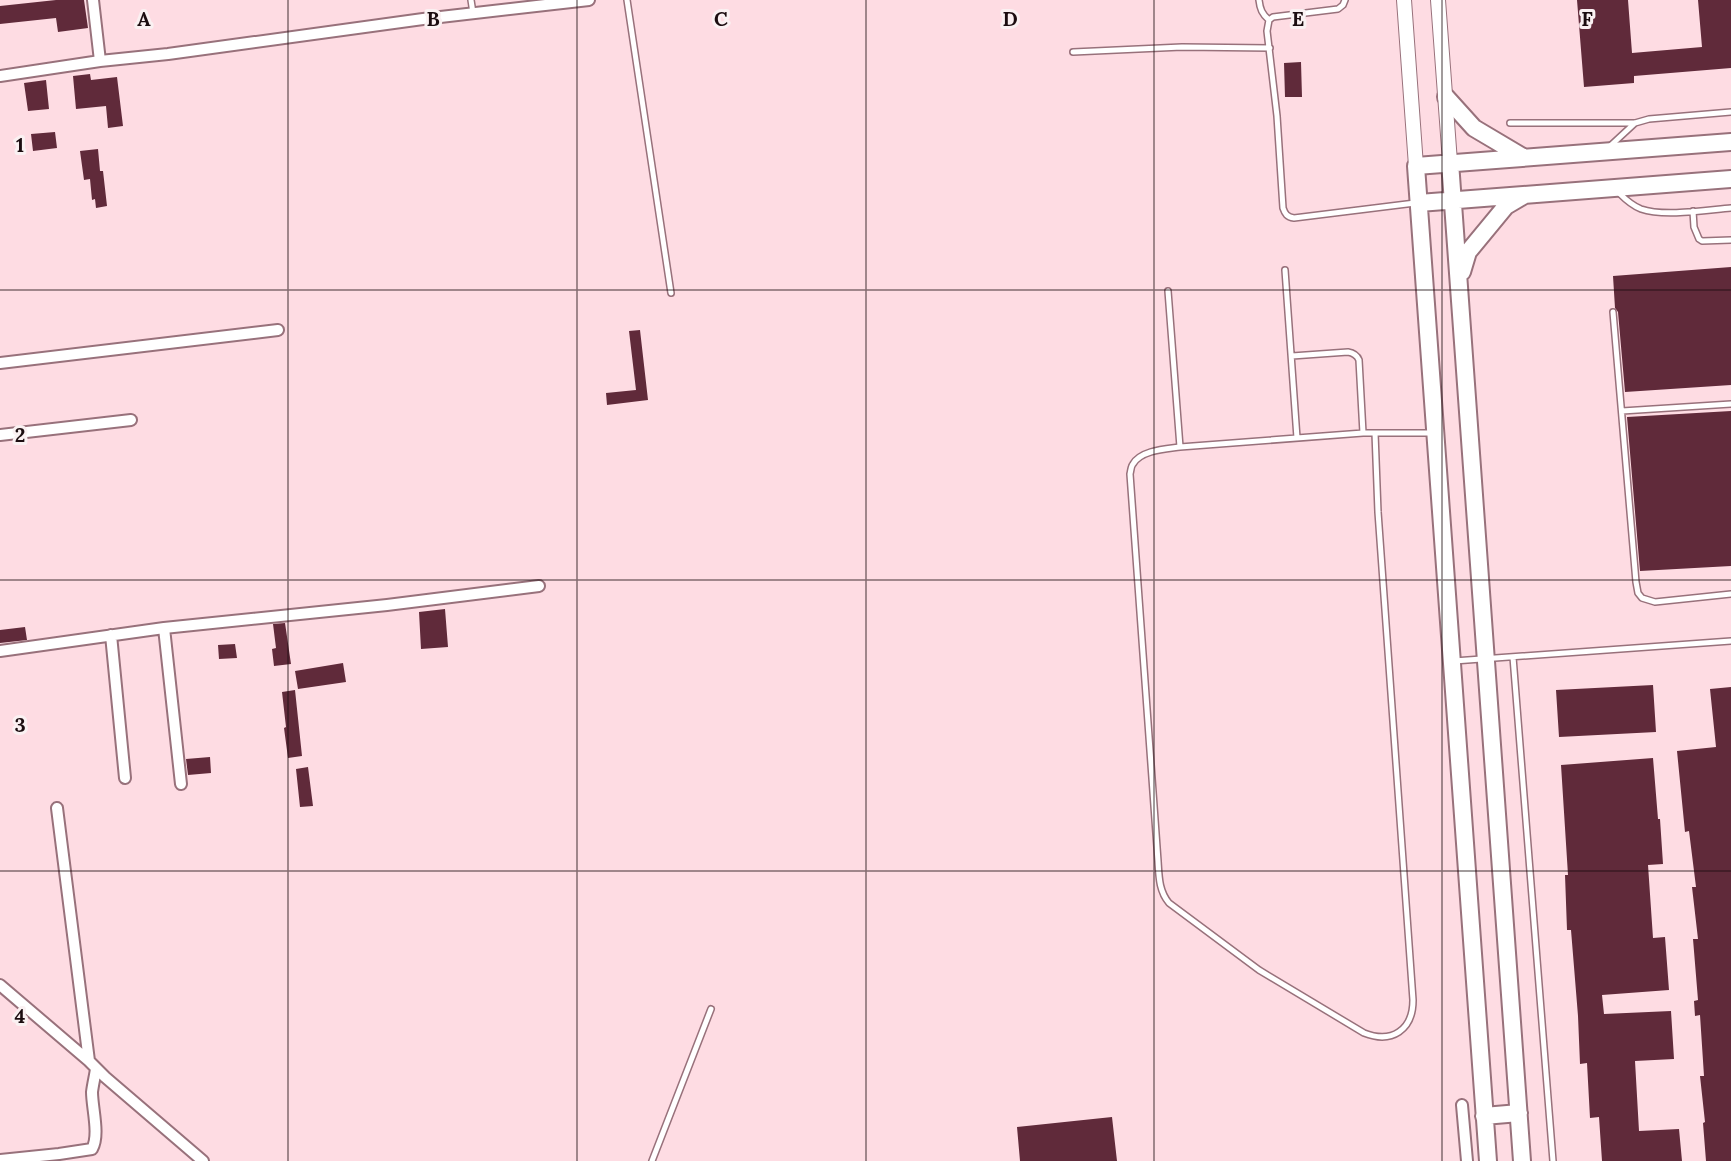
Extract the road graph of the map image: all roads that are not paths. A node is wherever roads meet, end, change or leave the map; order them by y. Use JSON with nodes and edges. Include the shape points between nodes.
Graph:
{"nodes":[{"id":1,"x":93,"y":0,"type":"edge"},
{"id":2,"x":471,"y":0,"type":"edge"},
{"id":3,"x":589,"y":0,"type":"edge"},
{"id":4,"x":627,"y":0,"type":"edge"},
{"id":5,"x":1259,"y":0,"type":"edge"},
{"id":6,"x":1345,"y":0,"type":"edge"},
{"id":7,"x":1404,"y":0,"type":"edge"},
{"id":8,"x":1438,"y":0,"type":"edge"},
{"id":9,"x":473,"y":13,"type":"junction"},
{"id":10,"x":1269,"y":20,"type":"junction"},
{"id":11,"x":1270,"y":48,"type":"junction"},
{"id":12,"x":1073,"y":52,"type":"dead end"},
{"id":13,"x":100,"y":61,"type":"junction"},
{"id":14,"x":0,"y":76,"type":"edge"},
{"id":15,"x":1446,"y":97,"type":"junction"},
{"id":16,"x":1731,"y":112,"type":"edge"},
{"id":17,"x":1510,"y":123,"type":"dead end"},
{"id":18,"x":1635,"y":123,"type":"junction"},
{"id":19,"x":1731,"y":142,"type":"edge"},
{"id":20,"x":1604,"y":151,"type":"junction"},
{"id":21,"x":1523,"y":157,"type":"junction"},
{"id":22,"x":1450,"y":162,"type":"junction"},
{"id":23,"x":1416,"y":166,"type":"junction"},
{"id":24,"x":1731,"y":179,"type":"edge"},
{"id":25,"x":1613,"y":188,"type":"junction"},
{"id":26,"x":1526,"y":194,"type":"junction"},
{"id":27,"x":1453,"y":200,"type":"junction"},
{"id":28,"x":1419,"y":202,"type":"junction"},
{"id":29,"x":1731,"y":208,"type":"edge"},
{"id":30,"x":1693,"y":211,"type":"junction"},
{"id":31,"x":1731,"y":240,"type":"edge"},
{"id":32,"x":1285,"y":270,"type":"dead end"},
{"id":33,"x":1459,"y":281,"type":"junction"},
{"id":34,"x":1168,"y":291,"type":"dead end"},
{"id":35,"x":671,"y":293,"type":"dead end"},
{"id":36,"x":1613,"y":312,"type":"dead end"},
{"id":37,"x":278,"y":330,"type":"dead end"},
{"id":38,"x":1292,"y":356,"type":"junction"},
{"id":39,"x":0,"y":363,"type":"edge"},
{"id":40,"x":1731,"y":404,"type":"edge"},
{"id":41,"x":1622,"y":411,"type":"junction"},
{"id":42,"x":131,"y":420,"type":"dead end"},
{"id":43,"x":1436,"y":433,"type":"junction"},
{"id":44,"x":1363,"y":434,"type":"junction"},
{"id":45,"x":1375,"y":434,"type":"junction"},
{"id":46,"x":0,"y":435,"type":"edge"},
{"id":47,"x":1297,"y":438,"type":"junction"},
{"id":48,"x":1180,"y":447,"type":"junction"},
{"id":49,"x":539,"y":586,"type":"dead end"},
{"id":50,"x":1731,"y":594,"type":"edge"},
{"id":51,"x":164,"y":627,"type":"junction"},
{"id":52,"x":111,"y":635,"type":"junction"},
{"id":53,"x":1731,"y":641,"type":"edge"},
{"id":54,"x":0,"y":651,"type":"edge"},
{"id":55,"x":1513,"y":657,"type":"junction"},
{"id":56,"x":1486,"y":659,"type":"junction"},
{"id":57,"x":1453,"y":661,"type":"junction"},
{"id":58,"x":125,"y":778,"type":"dead end"},
{"id":59,"x":181,"y":784,"type":"dead end"},
{"id":60,"x":57,"y":808,"type":"dead end"},
{"id":61,"x":0,"y":986,"type":"edge"},
{"id":62,"x":711,"y":1009,"type":"dead end"},
{"id":63,"x":93,"y":1065,"type":"junction"},
{"id":64,"x":1462,"y":1105,"type":"dead end"},
{"id":65,"x":1519,"y":1113,"type":"junction"},
{"id":66,"x":1484,"y":1116,"type":"junction"},
{"id":67,"x":0,"y":1160,"type":"edge"},
{"id":68,"x":203,"y":1161,"type":"edge"},
{"id":69,"x":652,"y":1161,"type":"edge"},
{"id":70,"x":1467,"y":1161,"type":"edge"},
{"id":71,"x":1488,"y":1161,"type":"edge"},
{"id":72,"x":1522,"y":1161,"type":"edge"},
{"id":73,"x":1553,"y":1161,"type":"edge"}],
"edges":[{"from":1,"to":13,"type":"street"},
{"from":2,"to":9,"type":"lane"},
{"from":3,"to":9,"type":"street"},
{"from":4,"to":35,"type":"lane"},
{"from":5,"to":10,"type":"lane","via":[[1260,9]]},
{"from":6,"to":10,"type":"lane","via":[[1338,9]]},
{"from":7,"to":23,"type":"street"},
{"from":8,"to":15,"type":"street"},
{"from":9,"to":13,"type":"street"},
{"from":10,"to":11,"type":"lane"},
{"from":11,"to":12,"type":"lane"},
{"from":11,"to":28,"type":"lane","via":[[1283,208],[1289,217]]},
{"from":13,"to":14,"type":"street"},
{"from":15,"to":21,"type":"main road","via":[[1474,128]]},
{"from":15,"to":22,"type":"street"},
{"from":16,"to":18,"type":"lane"},
{"from":17,"to":18,"type":"lane"},
{"from":18,"to":20,"type":"lane"},
{"from":19,"to":20,"type":"main road"},
{"from":20,"to":21,"type":"main road"},
{"from":21,"to":22,"type":"main road"},
{"from":22,"to":23,"type":"main road"},
{"from":22,"to":27,"type":"main road"},
{"from":23,"to":28,"type":"main road"},
{"from":24,"to":25,"type":"main road"},
{"from":25,"to":26,"type":"main road"},
{"from":25,"to":30,"type":"lane","via":[[1642,209]]},
{"from":26,"to":27,"type":"main road"},
{"from":26,"to":33,"type":"main road","via":[[1506,206],[1468,252]]},
{"from":27,"to":28,"type":"main road"},
{"from":27,"to":33,"type":"main road"},
{"from":28,"to":43,"type":"main road"},
{"from":29,"to":30,"type":"lane"},
{"from":30,"to":31,"type":"lane","via":[[1699,239]]},
{"from":32,"to":38,"type":"lane"},
{"from":33,"to":56,"type":"main road"},
{"from":34,"to":48,"type":"lane"},
{"from":36,"to":41,"type":"lane"},
{"from":37,"to":39,"type":"street"},
{"from":38,"to":44,"type":"lane","via":[[1348,352],[1357,356]]},
{"from":38,"to":47,"type":"lane"},
{"from":40,"to":41,"type":"lane"},
{"from":41,"to":50,"type":"lane","via":[[1638,593],[1655,602]]},
{"from":42,"to":46,"type":"street"},
{"from":43,"to":45,"type":"lane"},
{"from":43,"to":57,"type":"main road"},
{"from":44,"to":45,"type":"lane"},
{"from":44,"to":47,"type":"lane"},
{"from":45,"to":48,"type":"lane","via":[[1413,1000],[1407,1023],[1400,1031],[1384,1037],[1364,1033],[1259,970],[1170,903],[1162,892],[1130,474],[1133,463],[1142,456]]},
{"from":47,"to":48,"type":"lane"},
{"from":49,"to":51,"type":"street"},
{"from":51,"to":52,"type":"street"},
{"from":51,"to":59,"type":"street"},
{"from":52,"to":54,"type":"street"},
{"from":52,"to":58,"type":"street"},
{"from":53,"to":55,"type":"lane"},
{"from":55,"to":56,"type":"lane"},
{"from":55,"to":73,"type":"lane"},
{"from":56,"to":57,"type":"lane"},
{"from":56,"to":65,"type":"main road"},
{"from":57,"to":66,"type":"main road"},
{"from":60,"to":63,"type":"street"},
{"from":61,"to":63,"type":"street"},
{"from":62,"to":69,"type":"lane"},
{"from":63,"to":67,"type":"street","via":[[92,1149]]},
{"from":63,"to":68,"type":"street"},
{"from":64,"to":70,"type":"street"},
{"from":65,"to":66,"type":"main road"},
{"from":65,"to":72,"type":"main road"},
{"from":66,"to":71,"type":"main road"}]}
